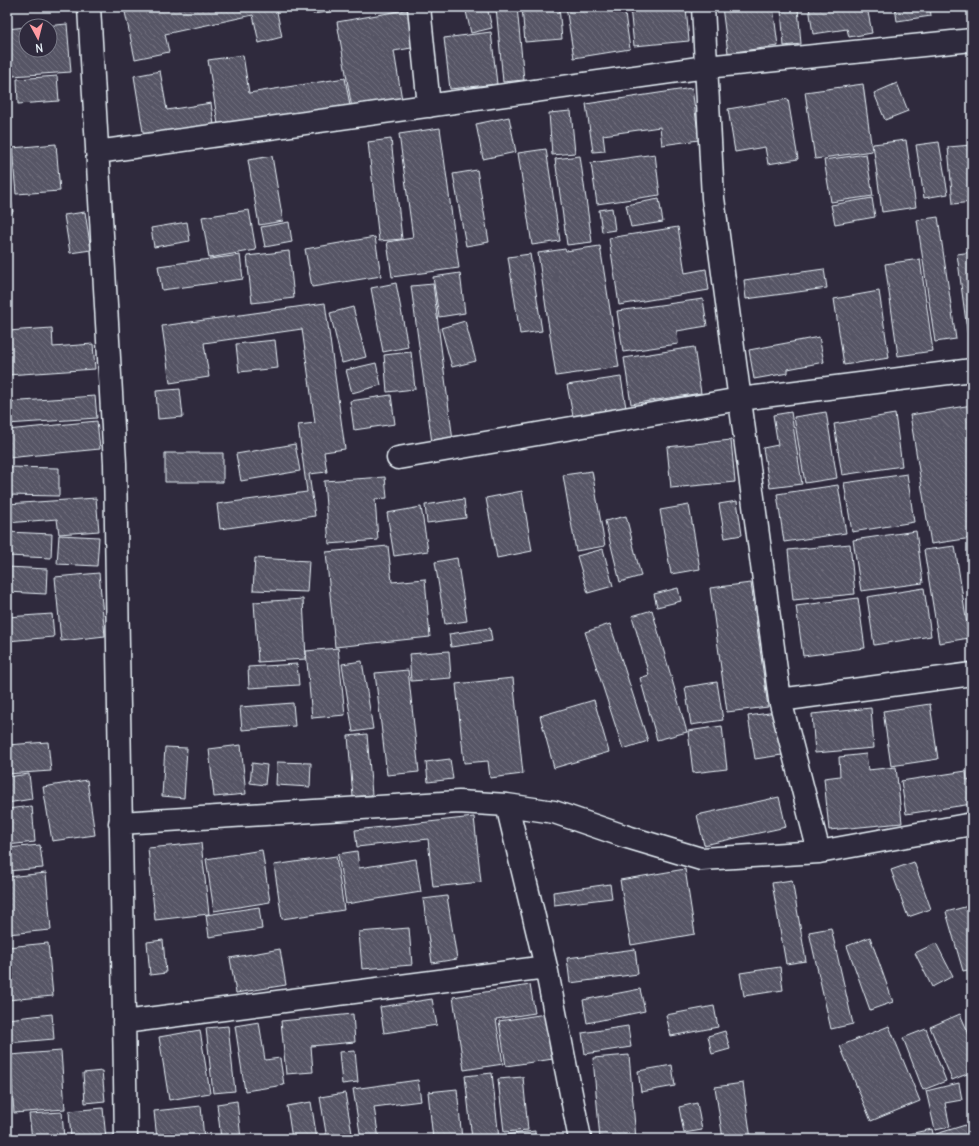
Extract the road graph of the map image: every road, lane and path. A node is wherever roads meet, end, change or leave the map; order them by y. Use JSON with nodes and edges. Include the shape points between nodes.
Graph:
{"nodes":[{"id":1,"x":89,"y":7,"type":"edge"},
{"id":2,"x":419,"y":7,"type":"edge"},
{"id":3,"x":703,"y":7,"type":"edge"},
{"id":4,"x":972,"y":40,"type":"edge"},
{"id":5,"x":706,"y":67,"type":"junction"},
{"id":6,"x":429,"y":106,"type":"junction"},
{"id":7,"x":97,"y":152,"type":"junction"},
{"id":8,"x":972,"y":370,"type":"edge"},
{"id":9,"x":740,"y":399,"type":"junction"},
{"id":10,"x":398,"y":458,"type":"dead end"},
{"id":11,"x":972,"y":674,"type":"edge"},
{"id":12,"x":780,"y":700,"type":"junction"},
{"id":13,"x":507,"y":805,"type":"junction"},
{"id":14,"x":120,"y":823,"type":"junction"},
{"id":15,"x":972,"y":824,"type":"edge"},
{"id":16,"x":819,"y":852,"type":"junction"},
{"id":17,"x":546,"y":967,"type":"junction"},
{"id":18,"x":124,"y":1022,"type":"junction"},
{"id":19,"x":126,"y":1139,"type":"edge"},
{"id":20,"x":580,"y":1139,"type":"edge"}],
"edges":[{"from":1,"to":7,"type":"street"},
{"from":2,"to":6,"type":"street"},
{"from":3,"to":5,"type":"street"},
{"from":4,"to":5,"type":"street"},
{"from":5,"to":6,"type":"street"},
{"from":5,"to":9,"type":"street","via":[[713,198]]},
{"from":6,"to":7,"type":"street"},
{"from":7,"to":14,"type":"street","via":[[115,463]]},
{"from":8,"to":9,"type":"street"},
{"from":9,"to":10,"type":"street"},
{"from":9,"to":12,"type":"street"},
{"from":11,"to":12,"type":"street"},
{"from":12,"to":16,"type":"street"},
{"from":13,"to":14,"type":"street","via":[[458,802]]},
{"from":13,"to":16,"type":"street","via":[[554,812],[701,859]]},
{"from":13,"to":17,"type":"street"},
{"from":14,"to":18,"type":"street"},
{"from":15,"to":16,"type":"street"},
{"from":17,"to":18,"type":"street"},
{"from":17,"to":20,"type":"street"},
{"from":18,"to":19,"type":"street"}]}
